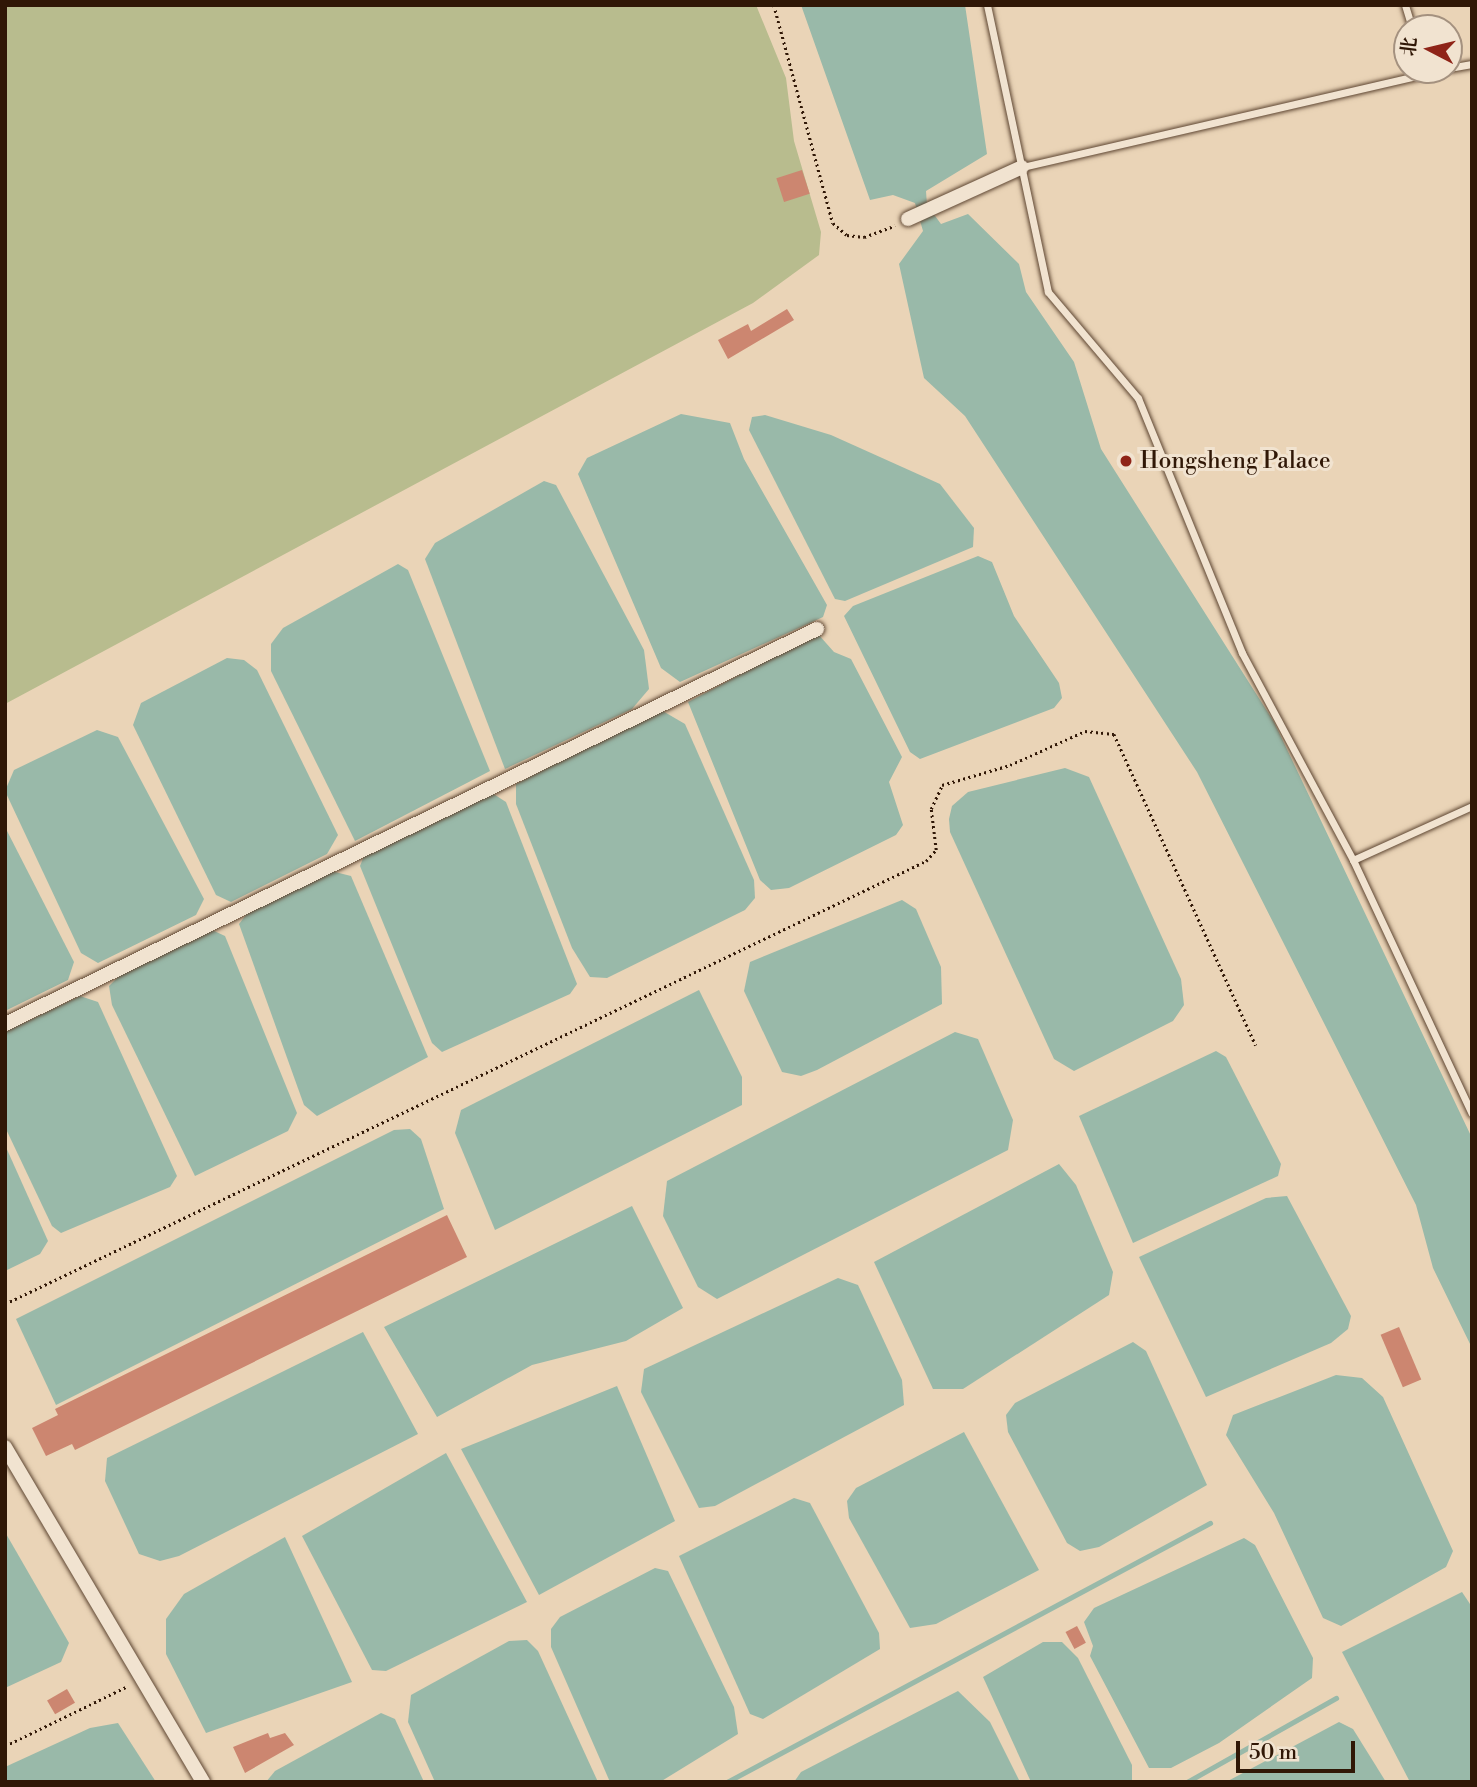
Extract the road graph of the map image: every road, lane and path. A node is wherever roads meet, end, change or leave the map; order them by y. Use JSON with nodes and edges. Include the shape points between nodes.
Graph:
{"nodes":[{"id":1,"x":774,"y":5,"type":"edge"},
{"id":2,"x":987,"y":5,"type":"edge"},
{"id":3,"x":1393,"y":79,"type":"edge"},
{"id":4,"x":1022,"y":166,"type":"junction"},
{"id":5,"x":908,"y":219,"type":"joint"},
{"id":6,"x":817,"y":629,"type":"dead end"},
{"id":7,"x":1472,"y":806,"type":"edge"},
{"id":8,"x":1353,"y":860,"type":"junction"},
{"id":9,"x":5,"y":1024,"type":"edge"},
{"id":10,"x":1256,"y":1045,"type":"dead end"},
{"id":11,"x":1472,"y":1114,"type":"edge"},
{"id":12,"x":5,"y":1304,"type":"edge"},
{"id":13,"x":5,"y":1447,"type":"edge"},
{"id":14,"x":142,"y":1679,"type":"junction"},
{"id":15,"x":5,"y":1746,"type":"edge"},
{"id":16,"x":203,"y":1782,"type":"edge"}],
"edges":[{"from":1,"to":5,"type":"path","via":[[833,223],[847,235],[864,237]]},
{"from":2,"to":4,"type":"lane"},
{"from":3,"to":4,"type":"lane"},
{"from":4,"to":5,"type":"street"},
{"from":4,"to":8,"type":"lane","via":[[1048,292],[1138,398],[1242,653]]},
{"from":6,"to":9,"type":"street"},
{"from":7,"to":8,"type":"lane"},
{"from":8,"to":11,"type":"lane"},
{"from":10,"to":12,"type":"path","via":[[1114,734],[1085,731],[1010,765],[942,785],[931,809],[936,850],[926,861]]},
{"from":13,"to":14,"type":"street"},
{"from":14,"to":15,"type":"path"},
{"from":14,"to":16,"type":"street"}]}
